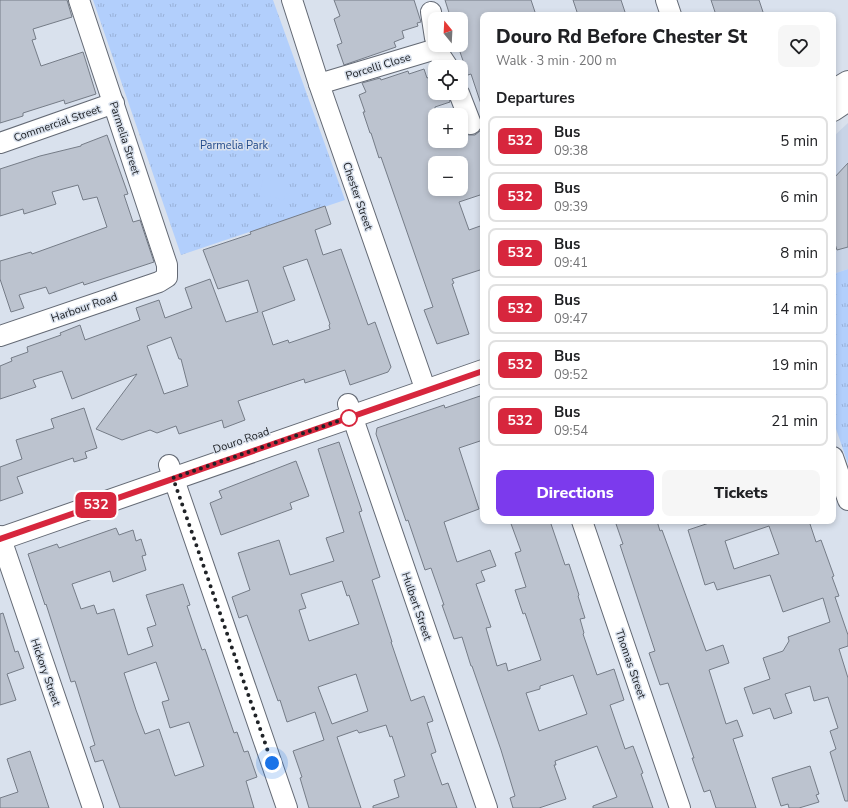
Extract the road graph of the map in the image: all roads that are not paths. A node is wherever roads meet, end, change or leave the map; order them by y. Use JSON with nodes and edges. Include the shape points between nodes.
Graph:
{"nodes":[{"id":1,"x":79,"y":0,"type":"edge"},
{"id":2,"x":292,"y":0,"type":"edge"},
{"id":3,"x":666,"y":0,"type":"edge"},
{"id":4,"x":670,"y":12,"type":"edge"},
{"id":5,"x":428,"y":47,"type":"edge"},
{"id":6,"x":848,"y":82,"type":"edge"},
{"id":7,"x":320,"y":84,"type":"junction"},
{"id":8,"x":836,"y":89,"type":"edge"},
{"id":9,"x":461,"y":100,"type":"edge"},
{"id":10,"x":848,"y":100,"type":"edge"},
{"id":11,"x":114,"y":103,"type":"junction"},
{"id":12,"x":836,"y":108,"type":"edge"},
{"id":13,"x":470,"y":124,"type":"dead end"},
{"id":14,"x":0,"y":143,"type":"edge"},
{"id":15,"x":167,"y":276,"type":"joint"},
{"id":16,"x":0,"y":336,"type":"edge"},
{"id":17,"x":480,"y":358,"type":"edge"},
{"id":18,"x":480,"y":372,"type":"edge"},
{"id":19,"x":424,"y":385,"type":"junction"},
{"id":20,"x":350,"y":410,"type":"junction"},
{"id":21,"x":836,"y":465,"type":"edge"},
{"id":22,"x":171,"y":471,"type":"junction"},
{"id":23,"x":848,"y":500,"type":"edge"},
{"id":24,"x":583,"y":524,"type":"edge"},
{"id":25,"x":0,"y":534,"type":"edge"},
{"id":26,"x":93,"y":808,"type":"edge"},
{"id":27,"x":287,"y":808,"type":"edge"},
{"id":28,"x":487,"y":808,"type":"edge"},
{"id":29,"x":680,"y":808,"type":"edge"}],
"edges":[{"from":1,"to":11,"type":"street","name":"Parmelia Street"},
{"from":2,"to":7,"type":"street","name":"Chester Street"},
{"from":3,"to":4,"type":"street"},
{"from":5,"to":7,"type":"street","name":"Porcelli Close"},
{"from":6,"to":8,"type":"street"},
{"from":7,"to":19,"type":"street","name":"Chester Street"},
{"from":9,"to":13,"type":"street"},
{"from":10,"to":12,"type":"street"},
{"from":11,"to":14,"type":"street","name":"Commercial Street"},
{"from":11,"to":15,"type":"street","name":"Parmelia Street","via":[[167,265]]},
{"from":15,"to":16,"type":"street","name":"Harbour Road","via":[[159,282]]},
{"from":17,"to":19,"type":"street","name":"Douro Road"},
{"from":18,"to":19,"type":"street","name":"Douro Road"},
{"from":19,"to":20,"type":"street","name":"Douro Road"},
{"from":20,"to":22,"type":"street","name":"Douro Road"},
{"from":20,"to":28,"type":"street","name":"Hulbert Street"},
{"from":21,"to":23,"type":"street"},
{"from":22,"to":25,"type":"street","name":"Douro Road"},
{"from":22,"to":27,"type":"street"},
{"from":24,"to":29,"type":"street","name":"Thomas Street"},
{"from":25,"to":26,"type":"street","name":"Hickory Street"}]}
